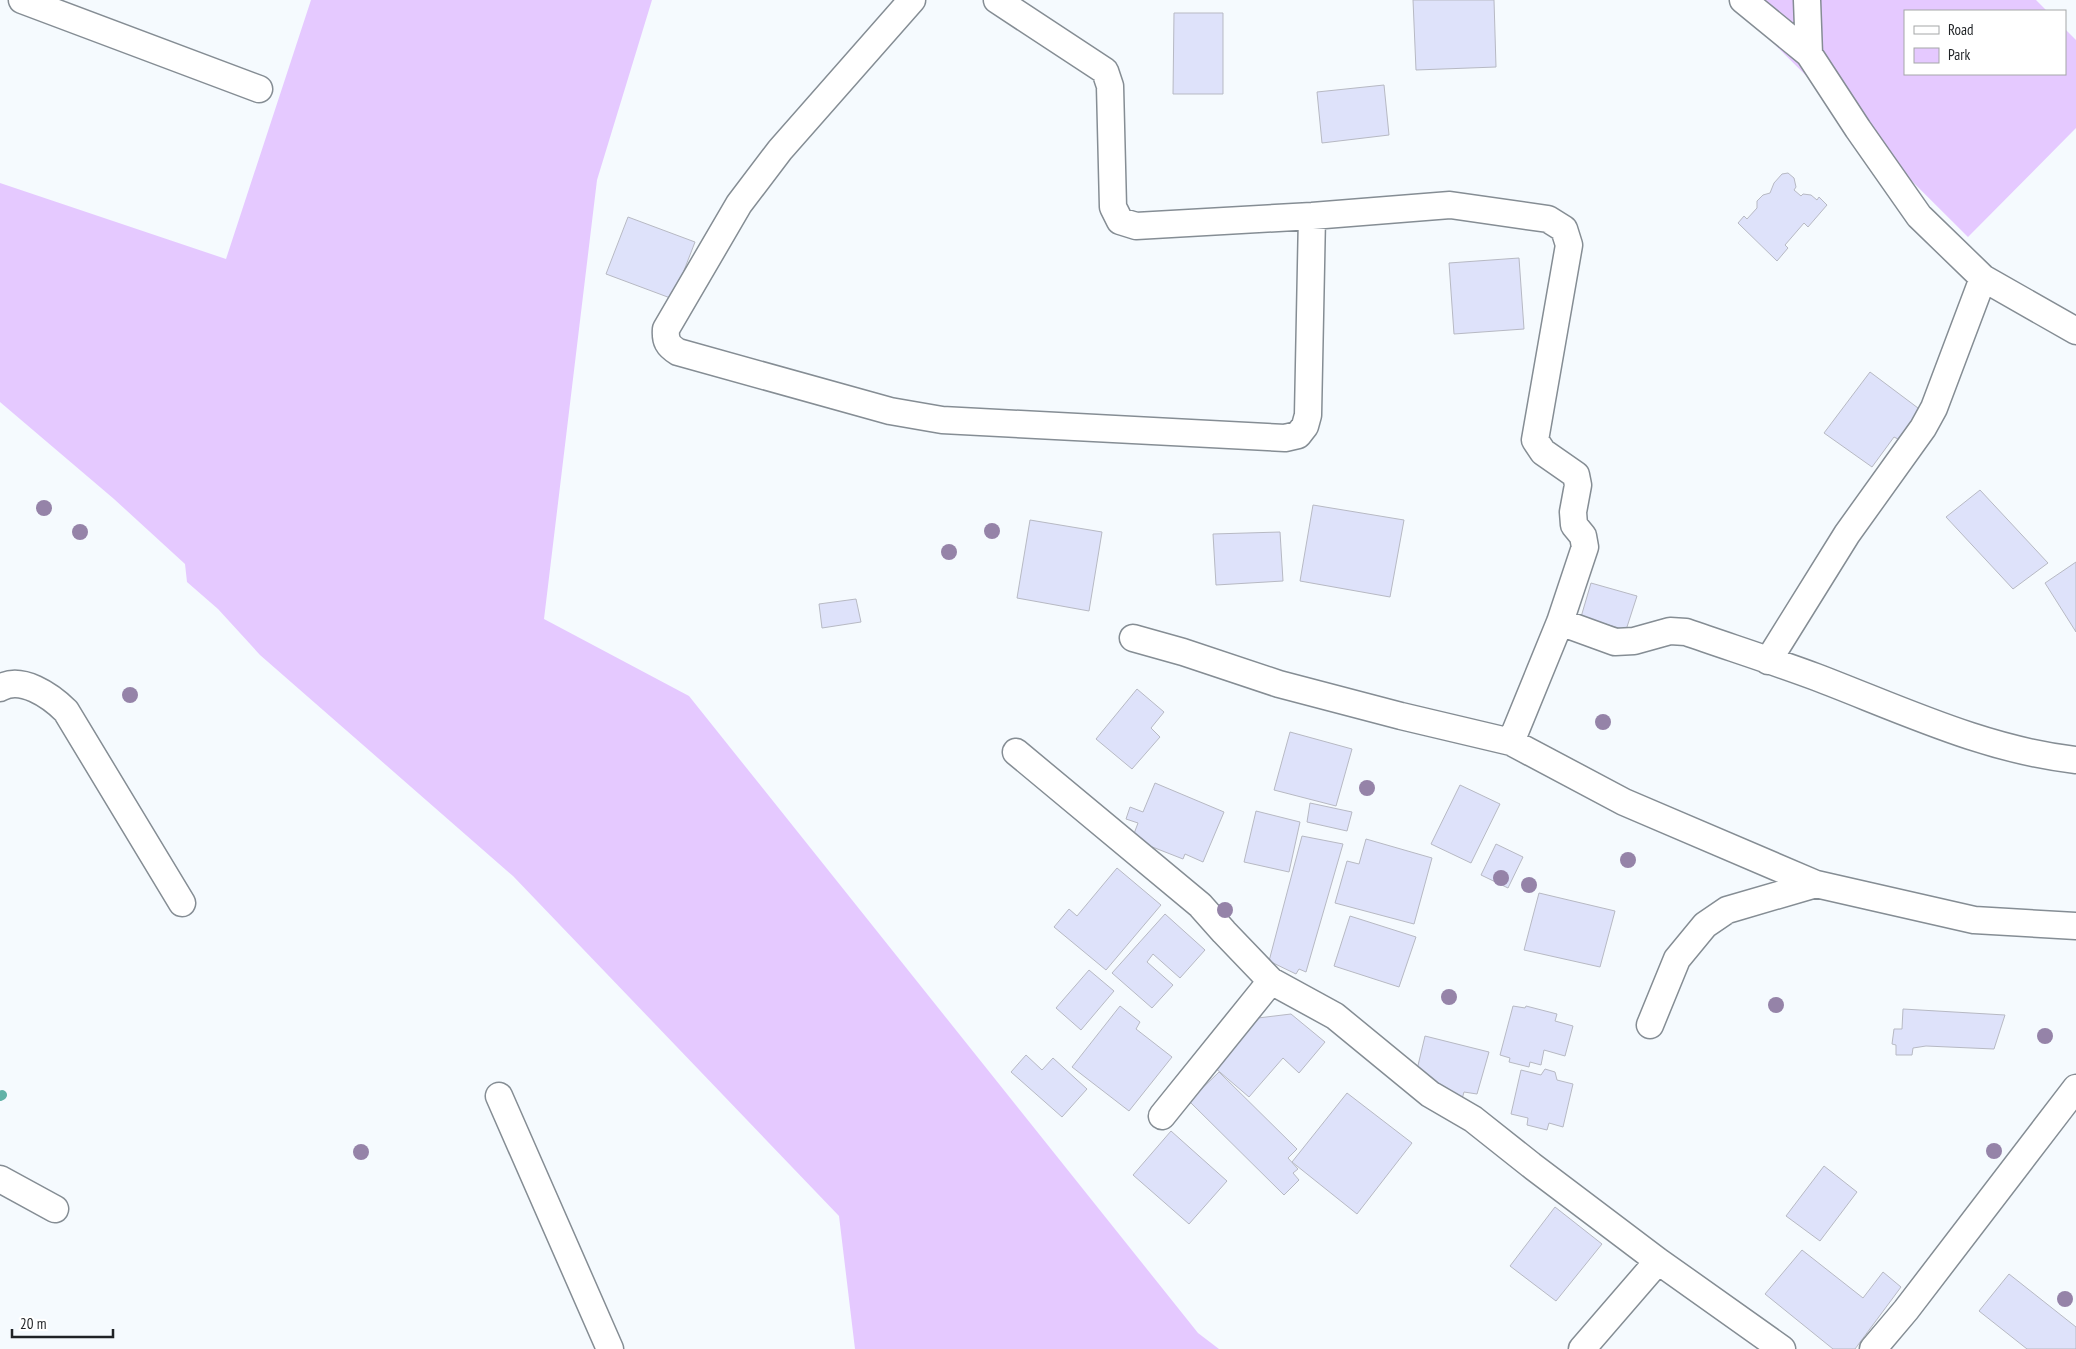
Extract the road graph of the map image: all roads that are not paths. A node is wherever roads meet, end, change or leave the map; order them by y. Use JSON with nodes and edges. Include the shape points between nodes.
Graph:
{"nodes":[{"id":1,"x":22,"y":0,"type":"edge"},
{"id":2,"x":912,"y":0,"type":"edge"},
{"id":3,"x":997,"y":0,"type":"edge"},
{"id":4,"x":1742,"y":0,"type":"edge"},
{"id":5,"x":1807,"y":0,"type":"edge"},
{"id":6,"x":1809,"y":54,"type":"junction"},
{"id":7,"x":259,"y":89,"type":"dead end"},
{"id":8,"x":1312,"y":216,"type":"junction"},
{"id":9,"x":1983,"y":278,"type":"junction"},
{"id":10,"x":2076,"y":331,"type":"edge"},
{"id":11,"x":1560,"y":622,"type":"junction"},
{"id":12,"x":1133,"y":638,"type":"dead end"},
{"id":13,"x":1768,"y":661,"type":"junction"},
{"id":14,"x":0,"y":688,"type":"edge"},
{"id":15,"x":1511,"y":742,"type":"junction"},
{"id":16,"x":1016,"y":752,"type":"dead end"},
{"id":17,"x":2076,"y":760,"type":"edge"},
{"id":18,"x":1816,"y":884,"type":"junction"},
{"id":19,"x":182,"y":903,"type":"dead end"},
{"id":20,"x":2076,"y":926,"type":"edge"},
{"id":21,"x":1271,"y":981,"type":"junction"},
{"id":22,"x":1650,"y":1026,"type":"dead end"},
{"id":23,"x":2076,"y":1088,"type":"edge"},
{"id":24,"x":499,"y":1096,"type":"dead end"},
{"id":25,"x":1162,"y":1116,"type":"dead end"},
{"id":26,"x":0,"y":1179,"type":"edge"},
{"id":27,"x":55,"y":1209,"type":"dead end"},
{"id":28,"x":1658,"y":1261,"type":"junction"},
{"id":29,"x":610,"y":1349,"type":"edge"},
{"id":30,"x":1582,"y":1349,"type":"edge"},
{"id":31,"x":1782,"y":1349,"type":"edge"},
{"id":32,"x":1873,"y":1349,"type":"edge"}],
"edges":[{"from":1,"to":7,"type":"street"},
{"from":2,"to":8,"type":"street","via":[[780,150],[739,204],[666,329],[665,338],[669,346],[678,352],[890,411],[942,420],[1284,438],[1298,435],[1308,415]]},
{"from":3,"to":8,"type":"street","via":[[1104,71],[1110,86],[1113,207],[1120,221],[1136,226]]},
{"from":4,"to":6,"type":"street"},
{"from":5,"to":6,"type":"street"},
{"from":6,"to":9,"type":"street","via":[[1919,216]]},
{"from":8,"to":11,"type":"street","via":[[1450,205],[1548,219],[1564,229],[1569,245],[1535,440],[1543,452],[1576,475],[1578,485],[1574,525],[1585,547]]},
{"from":9,"to":10,"type":"street"},
{"from":9,"to":13,"type":"street","via":[[1934,408],[1923,428],[1847,534]]},
{"from":11,"to":13,"type":"street","via":[[1615,642],[1670,630],[1686,632]]},
{"from":11,"to":15,"type":"street"},
{"from":12,"to":15,"type":"street","via":[[1279,684]]},
{"from":13,"to":17,"type":"street","via":[[1997,745]]},
{"from":14,"to":19,"type":"street","via":[[20,683],[54,699],[66,711]]},
{"from":15,"to":18,"type":"street","via":[[1624,802]]},
{"from":16,"to":21,"type":"street","via":[[1200,905]]},
{"from":18,"to":20,"type":"street","via":[[1974,920]]},
{"from":18,"to":22,"type":"street","via":[[1727,910],[1705,925],[1677,960]]},
{"from":21,"to":25,"type":"street"},
{"from":21,"to":28,"type":"street","via":[[1335,1016],[1430,1094],[1473,1119]]},
{"from":23,"to":32,"type":"street"},
{"from":24,"to":29,"type":"street"},
{"from":26,"to":27,"type":"street"},
{"from":28,"to":30,"type":"street"},
{"from":28,"to":31,"type":"street"}]}
